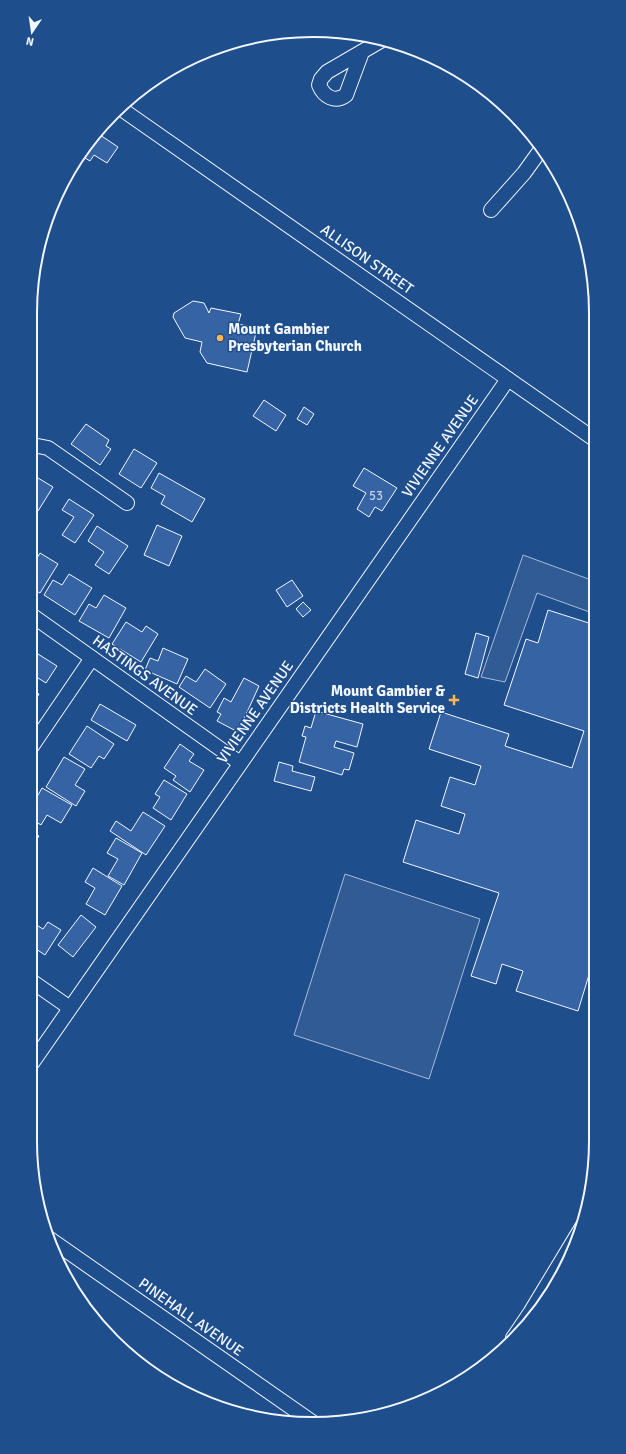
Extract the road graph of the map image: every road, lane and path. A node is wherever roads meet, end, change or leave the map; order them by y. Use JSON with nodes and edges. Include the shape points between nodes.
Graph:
{"nodes":[{"id":1,"x":375,"y":44,"type":"edge"},
{"id":2,"x":362,"y":52,"type":"dead end"},
{"id":3,"x":125,"y":111,"type":"edge"},
{"id":4,"x":538,"y":154,"type":"edge"},
{"id":5,"x":491,"y":210,"type":"dead end"},
{"id":6,"x":508,"y":379,"type":"junction"},
{"id":7,"x":589,"y":436,"type":"edge"},
{"id":8,"x":37,"y":446,"type":"edge"},
{"id":9,"x":127,"y":503,"type":"dead end"},
{"id":10,"x":37,"y":619,"type":"edge"},
{"id":11,"x":92,"y":658,"type":"junction"},
{"id":12,"x":37,"y":739,"type":"edge"},
{"id":13,"x":240,"y":763,"type":"junction"},
{"id":14,"x":37,"y":985,"type":"edge"},
{"id":15,"x":70,"y":1008,"type":"junction"},
{"id":16,"x":37,"y":1056,"type":"edge"},
{"id":17,"x":57,"y":1243,"type":"edge"},
{"id":18,"x":563,"y":1258,"type":"edge"},
{"id":19,"x":536,"y":1302,"type":"edge"},
{"id":20,"x":304,"y":1417,"type":"edge"}],
"edges":[{"from":1,"to":2,"type":"street"},
{"from":3,"to":6,"type":"street","name":"ALLISON STREET"},
{"from":4,"to":5,"type":"street"},
{"from":6,"to":7,"type":"street","name":"ALLISON STREET"},
{"from":6,"to":13,"type":"street","name":"VIVIENNE AVENUE"},
{"from":8,"to":9,"type":"street","via":[[48,448]]},
{"from":10,"to":11,"type":"street","name":"HASTINGS AVENUE"},
{"from":11,"to":12,"type":"street"},
{"from":11,"to":13,"type":"street","name":"HASTINGS AVENUE"},
{"from":13,"to":15,"type":"street","name":"VIVIENNE AVENUE"},
{"from":14,"to":15,"type":"street"},
{"from":15,"to":16,"type":"street","name":"VIVIENNE AVENUE"},
{"from":17,"to":20,"type":"street","name":"PINEHALL AVENUE"},
{"from":18,"to":19,"type":"street"}]}
